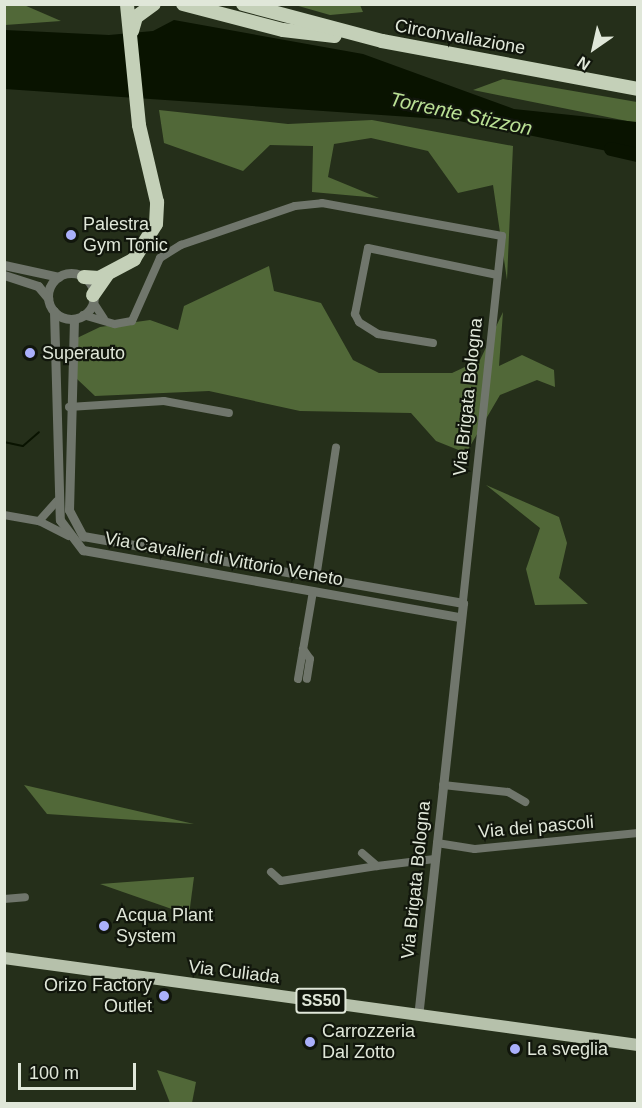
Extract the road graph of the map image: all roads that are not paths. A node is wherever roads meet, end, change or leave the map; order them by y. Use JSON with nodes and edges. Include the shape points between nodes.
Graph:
{"nodes":[{"id":1,"x":117,"y":4,"type":"edge"},
{"id":2,"x":127,"y":4,"type":"edge"},
{"id":3,"x":154,"y":4,"type":"edge"},
{"id":4,"x":183,"y":4,"type":"edge"},
{"id":5,"x":243,"y":4,"type":"edge"},
{"id":6,"x":130,"y":36,"type":"junction"},
{"id":7,"x":382,"y":41,"type":"junction"},
{"id":8,"x":638,"y":89,"type":"edge"},
{"id":9,"x":4,"y":265,"type":"edge"},
{"id":10,"x":109,"y":274,"type":"junction"},
{"id":11,"x":4,"y":275,"type":"edge"},
{"id":12,"x":497,"y":275,"type":"junction"},
{"id":13,"x":59,"y":277,"type":"junction"},
{"id":14,"x":84,"y":277,"type":"junction"},
{"id":15,"x":48,"y":298,"type":"junction"},
{"id":16,"x":93,"y":299,"type":"junction"},
{"id":17,"x":54,"y":311,"type":"junction"},
{"id":18,"x":78,"y":317,"type":"junction"},
{"id":19,"x":105,"y":319,"type":"junction"},
{"id":20,"x":433,"y":343,"type":"dead end"},
{"id":21,"x":69,"y":407,"type":"junction"},
{"id":22,"x":229,"y":413,"type":"dead end"},
{"id":23,"x":336,"y":448,"type":"dead end"},
{"id":24,"x":57,"y":501,"type":"junction"},
{"id":25,"x":4,"y":515,"type":"edge"},
{"id":26,"x":39,"y":521,"type":"junction"},
{"id":27,"x":68,"y":536,"type":"junction"},
{"id":28,"x":316,"y":578,"type":"junction"},
{"id":29,"x":313,"y":591,"type":"junction"},
{"id":30,"x":463,"y":603,"type":"junction"},
{"id":31,"x":461,"y":617,"type":"junction"},
{"id":32,"x":303,"y":649,"type":"junction"},
{"id":33,"x":298,"y":679,"type":"dead end"},
{"id":34,"x":307,"y":679,"type":"dead end"},
{"id":35,"x":444,"y":785,"type":"junction"},
{"id":36,"x":525,"y":802,"type":"dead end"},
{"id":37,"x":638,"y":833,"type":"edge"},
{"id":38,"x":437,"y":843,"type":"junction"},
{"id":39,"x":362,"y":854,"type":"dead end"},
{"id":40,"x":435,"y":859,"type":"junction"},
{"id":41,"x":377,"y":866,"type":"junction"},
{"id":42,"x":271,"y":872,"type":"dead end"},
{"id":43,"x":25,"y":897,"type":"dead end"},
{"id":44,"x":4,"y":898,"type":"edge"},
{"id":45,"x":4,"y":958,"type":"edge"},
{"id":46,"x":418,"y":1015,"type":"junction"},
{"id":47,"x":638,"y":1045,"type":"edge"}],
"edges":[{"from":1,"to":6,"type":"highway"},
{"from":2,"to":6,"type":"highway"},
{"from":3,"to":6,"type":"highway","via":[[136,17]]},
{"from":4,"to":7,"type":"highway","via":[[283,30]]},
{"from":5,"to":7,"type":"highway","name":"Circonvallazione"},
{"from":6,"to":10,"type":"highway","via":[[139,125],[158,202],[148,244]]},
{"from":7,"to":8,"type":"highway","name":"Circonvallazione"},
{"from":9,"to":13,"type":"street"},
{"from":10,"to":14,"type":"highway"},
{"from":10,"to":16,"type":"highway"},
{"from":11,"to":15,"type":"street","via":[[38,286]]},
{"from":12,"to":19,"type":"street","name":"Via Brigata Bologna","via":[[502,236],[322,203],[295,206],[181,245],[155,265],[138,316],[124,324]]},
{"from":12,"to":20,"type":"street","via":[[368,248],[355,314],[359,322],[378,334]]},
{"from":12,"to":30,"type":"street","name":"Via Brigata Bologna"},
{"from":13,"to":14,"type":"street"},
{"from":13,"to":15,"type":"street"},
{"from":14,"to":16,"type":"street"},
{"from":15,"to":17,"type":"street"},
{"from":16,"to":18,"type":"street"},
{"from":16,"to":19,"type":"street"},
{"from":17,"to":18,"type":"street"},
{"from":17,"to":24,"type":"street"},
{"from":18,"to":19,"type":"street"},
{"from":18,"to":21,"type":"street","name":"Via Cavalieri di Vittorio Veneto"},
{"from":21,"to":22,"type":"street","via":[[164,401]]},
{"from":21,"to":28,"type":"street","name":"Via Cavalieri di Vittorio Veneto","via":[[69,510],[83,536]]},
{"from":23,"to":28,"type":"street","name":"Via Cavalieri di Vittorio Veneto"},
{"from":24,"to":26,"type":"street"},
{"from":24,"to":27,"type":"street"},
{"from":25,"to":26,"type":"street"},
{"from":26,"to":27,"type":"street"},
{"from":27,"to":29,"type":"street","name":"Via Cavalieri di Vittorio Veneto","via":[[84,550]]},
{"from":28,"to":30,"type":"street","name":"Via Cavalieri di Vittorio Veneto"},
{"from":29,"to":31,"type":"street","name":"Via Cavalieri di Vittorio Veneto"},
{"from":29,"to":32,"type":"street"},
{"from":30,"to":31,"type":"street","name":"Via Brigata Bologna"},
{"from":31,"to":35,"type":"street","name":"Via Brigata Bologna"},
{"from":32,"to":33,"type":"street"},
{"from":32,"to":34,"type":"street","via":[[310,659]]},
{"from":35,"to":36,"type":"street","via":[[508,792]]},
{"from":35,"to":38,"type":"street","name":"Via Brigata Bologna"},
{"from":37,"to":38,"type":"street","name":"Via dei pascoli","via":[[475,849]]},
{"from":38,"to":40,"type":"street","name":"Via Brigata Bologna"},
{"from":39,"to":41,"type":"street"},
{"from":40,"to":41,"type":"street"},
{"from":40,"to":46,"type":"street","name":"Via Brigata Bologna"},
{"from":41,"to":42,"type":"street","via":[[281,881]]},
{"from":43,"to":44,"type":"street"},
{"from":45,"to":46,"type":"main road","name":"Via Culiada","number":"SS50"},
{"from":46,"to":47,"type":"main road","name":"Via Culiada","number":"SS50"}]}
